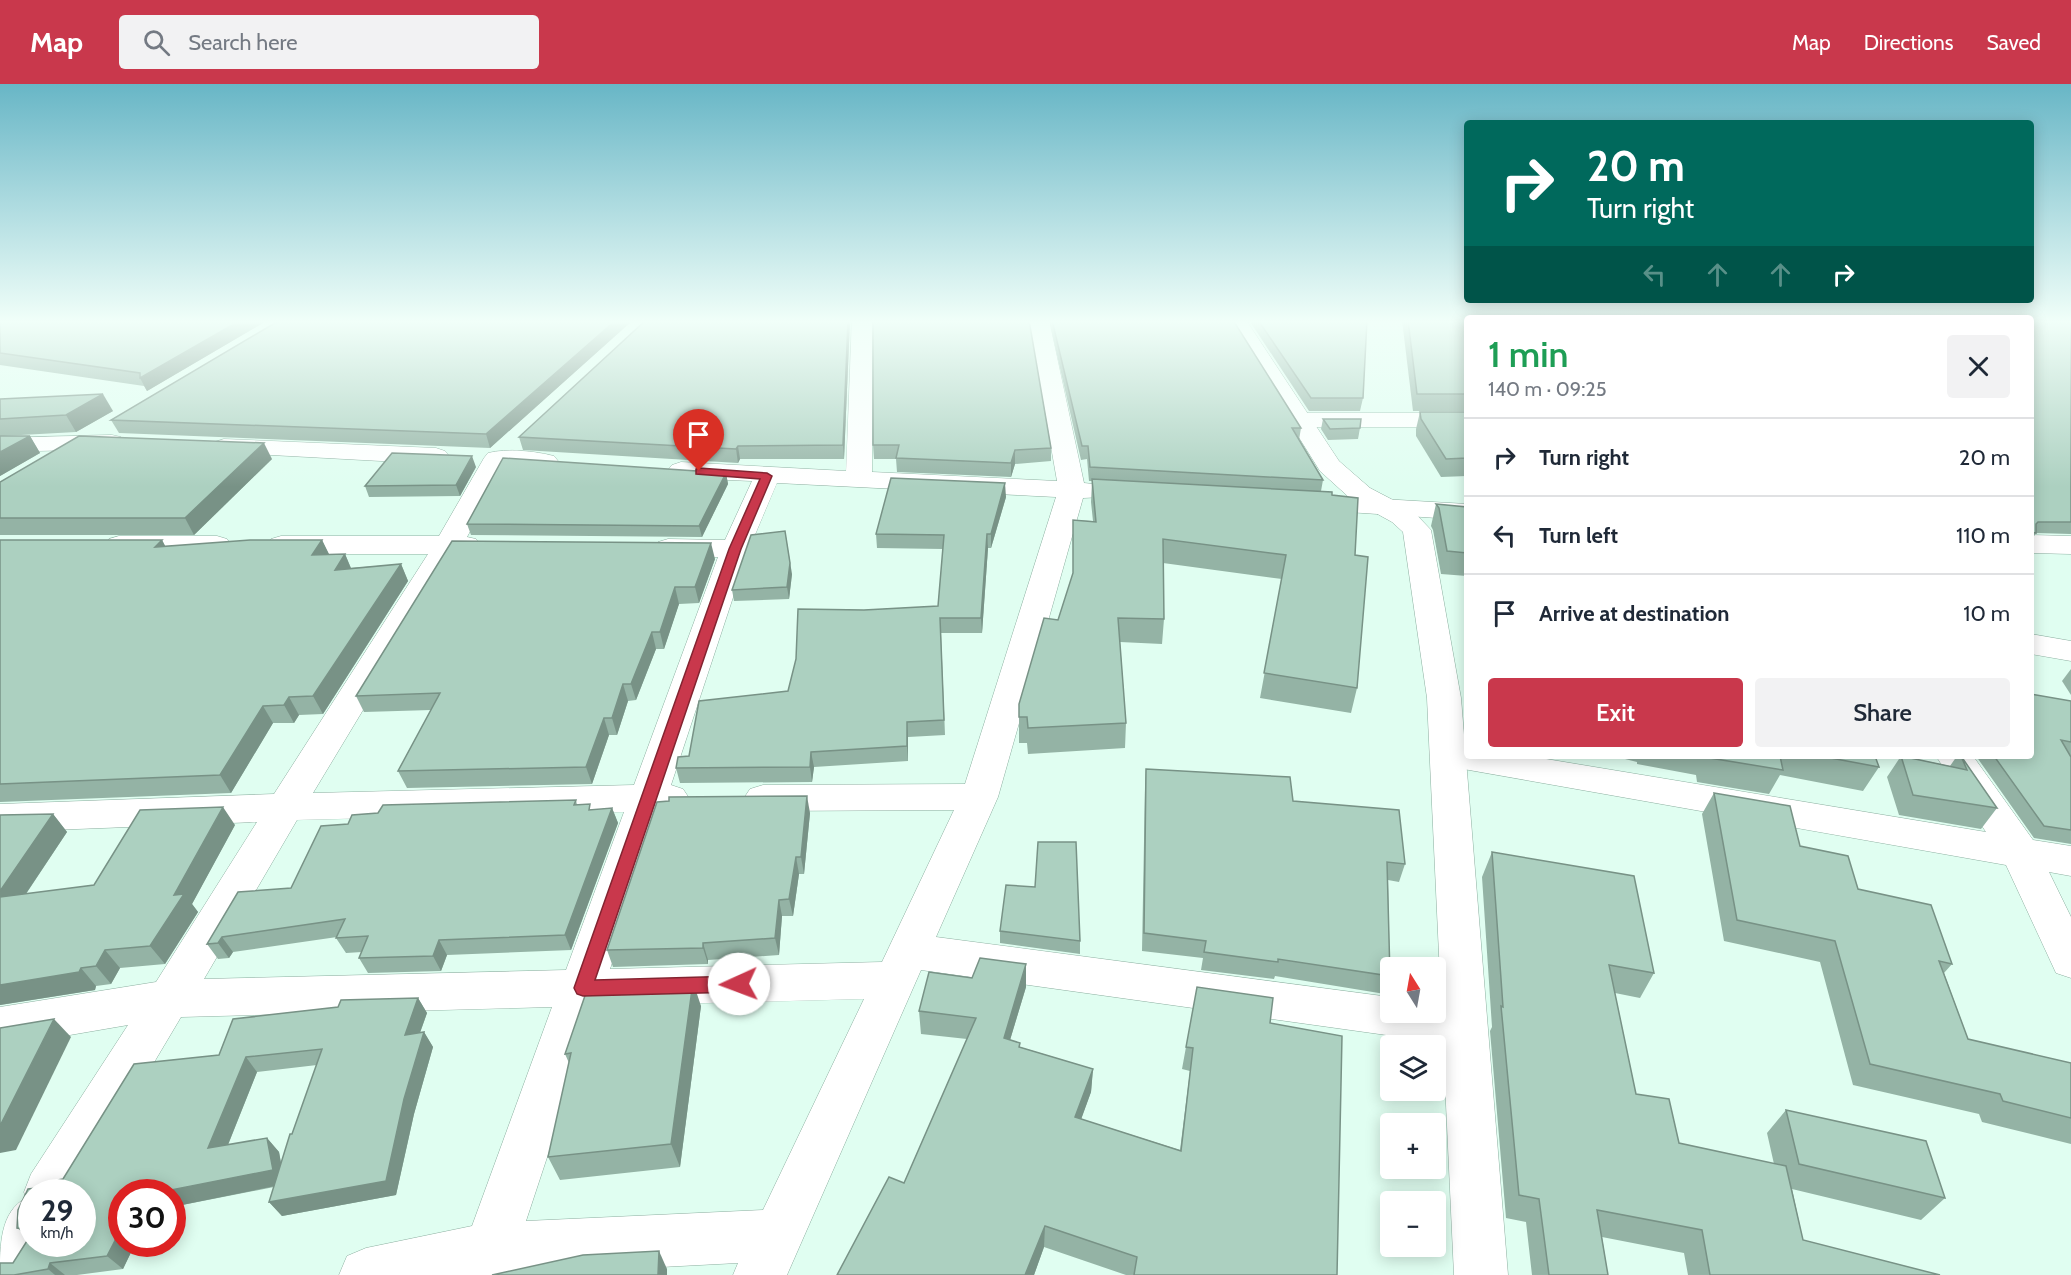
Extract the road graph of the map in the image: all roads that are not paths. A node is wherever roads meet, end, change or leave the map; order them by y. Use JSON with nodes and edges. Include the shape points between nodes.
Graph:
{"nodes":[{"id":1,"x":861,"y":376,"type":"edge"},
{"id":2,"x":1050,"y":376,"type":"edge"},
{"id":3,"x":1272,"y":376,"type":"edge"},
{"id":4,"x":1300,"y":420,"type":"junction"},
{"id":5,"x":1464,"y":420,"type":"edge"},
{"id":6,"x":116,"y":423,"type":"edge"},
{"id":7,"x":86,"y":441,"type":"junction"},
{"id":8,"x":133,"y":443,"type":"edge"},
{"id":9,"x":0,"y":445,"type":"edge"},
{"id":10,"x":203,"y":446,"type":"edge"},
{"id":11,"x":489,"y":452,"type":"junction"},
{"id":12,"x":568,"y":463,"type":"edge"},
{"id":13,"x":38,"y":468,"type":"edge"},
{"id":14,"x":661,"y":469,"type":"edge"},
{"id":15,"x":767,"y":476,"type":"junction"},
{"id":16,"x":859,"y":480,"type":"junction"},
{"id":17,"x":1072,"y":490,"type":"junction"},
{"id":18,"x":1130,"y":493,"type":"edge"},
{"id":19,"x":1281,"y":501,"type":"edge"},
{"id":20,"x":1386,"y":507,"type":"junction"},
{"id":21,"x":1464,"y":512,"type":"edge"},
{"id":22,"x":2034,"y":544,"type":"edge"},
{"id":23,"x":448,"y":545,"type":"junction"},
{"id":24,"x":2071,"y":545,"type":"edge"},
{"id":25,"x":83,"y":546,"type":"edge"},
{"id":26,"x":496,"y":546,"type":"edge"},
{"id":27,"x":639,"y":548,"type":"edge"},
{"id":28,"x":735,"y":549,"type":"junction"},
{"id":29,"x":2034,"y":645,"type":"edge"},
{"id":30,"x":2071,"y":651,"type":"edge"},
{"id":31,"x":1448,"y":755,"type":"junction"},
{"id":32,"x":1464,"y":758,"type":"edge"},
{"id":33,"x":1472,"y":759,"type":"edge"},
{"id":34,"x":1956,"y":759,"type":"edge"},
{"id":35,"x":979,"y":797,"type":"junction"},
{"id":36,"x":649,"y":798,"type":"junction"},
{"id":37,"x":285,"y":807,"type":"junction"},
{"id":38,"x":0,"y":818,"type":"edge"},
{"id":39,"x":2019,"y":850,"type":"junction"},
{"id":40,"x":2071,"y":861,"type":"edge"},
{"id":41,"x":2071,"y":960,"type":"edge"},
{"id":42,"x":902,"y":966,"type":"junction"},
{"id":43,"x":583,"y":988,"type":"junction"},
{"id":44,"x":169,"y":999,"type":"junction"},
{"id":45,"x":1465,"y":1026,"type":"junction"},
{"id":46,"x":0,"y":1027,"type":"edge"},
{"id":47,"x":57,"y":1179,"type":"edge"},
{"id":48,"x":18,"y":1243,"type":"edge"},
{"id":49,"x":769,"y":1255,"type":"edge"},
{"id":50,"x":485,"y":1262,"type":"edge"},
{"id":51,"x":0,"y":1272,"type":"edge"},
{"id":52,"x":366,"y":1275,"type":"edge"},
{"id":53,"x":1481,"y":1275,"type":"edge"}],
"edges":[{"from":1,"to":16,"type":"street"},
{"from":2,"to":17,"type":"street"},
{"from":3,"to":4,"type":"street"},
{"from":4,"to":5,"type":"street"},
{"from":4,"to":20,"type":"street","via":[[1329,466],[1361,494]]},
{"from":6,"to":7,"type":"street"},
{"from":7,"to":8,"type":"street"},
{"from":7,"to":9,"type":"street"},
{"from":7,"to":13,"type":"street"},
{"from":10,"to":11,"type":"street"},
{"from":11,"to":12,"type":"street"},
{"from":11,"to":23,"type":"street"},
{"from":14,"to":15,"type":"street"},
{"from":15,"to":16,"type":"street"},
{"from":15,"to":28,"type":"street"},
{"from":16,"to":17,"type":"street"},
{"from":17,"to":18,"type":"street"},
{"from":17,"to":35,"type":"street"},
{"from":19,"to":20,"type":"street"},
{"from":20,"to":21,"type":"street"},
{"from":20,"to":31,"type":"street","via":[[1417,530],[1444,698]]},
{"from":22,"to":24,"type":"street"},
{"from":23,"to":25,"type":"street"},
{"from":23,"to":26,"type":"street"},
{"from":23,"to":37,"type":"street"},
{"from":27,"to":28,"type":"street"},
{"from":28,"to":36,"type":"street"},
{"from":29,"to":30,"type":"street"},
{"from":31,"to":32,"type":"street"},
{"from":31,"to":45,"type":"street"},
{"from":33,"to":39,"type":"street"},
{"from":34,"to":39,"type":"street"},
{"from":35,"to":36,"type":"street"},
{"from":35,"to":42,"type":"street"},
{"from":36,"to":37,"type":"street"},
{"from":36,"to":43,"type":"street"},
{"from":37,"to":38,"type":"street"},
{"from":37,"to":44,"type":"street"},
{"from":39,"to":40,"type":"street"},
{"from":39,"to":41,"type":"street"},
{"from":42,"to":43,"type":"street"},
{"from":42,"to":45,"type":"street"},
{"from":42,"to":49,"type":"street"},
{"from":43,"to":44,"type":"street"},
{"from":43,"to":50,"type":"street"},
{"from":44,"to":46,"type":"street"},
{"from":44,"to":47,"type":"street"},
{"from":45,"to":53,"type":"street"},
{"from":48,"to":51,"type":"street"},
{"from":49,"to":50,"type":"street"},
{"from":50,"to":52,"type":"street"}]}
